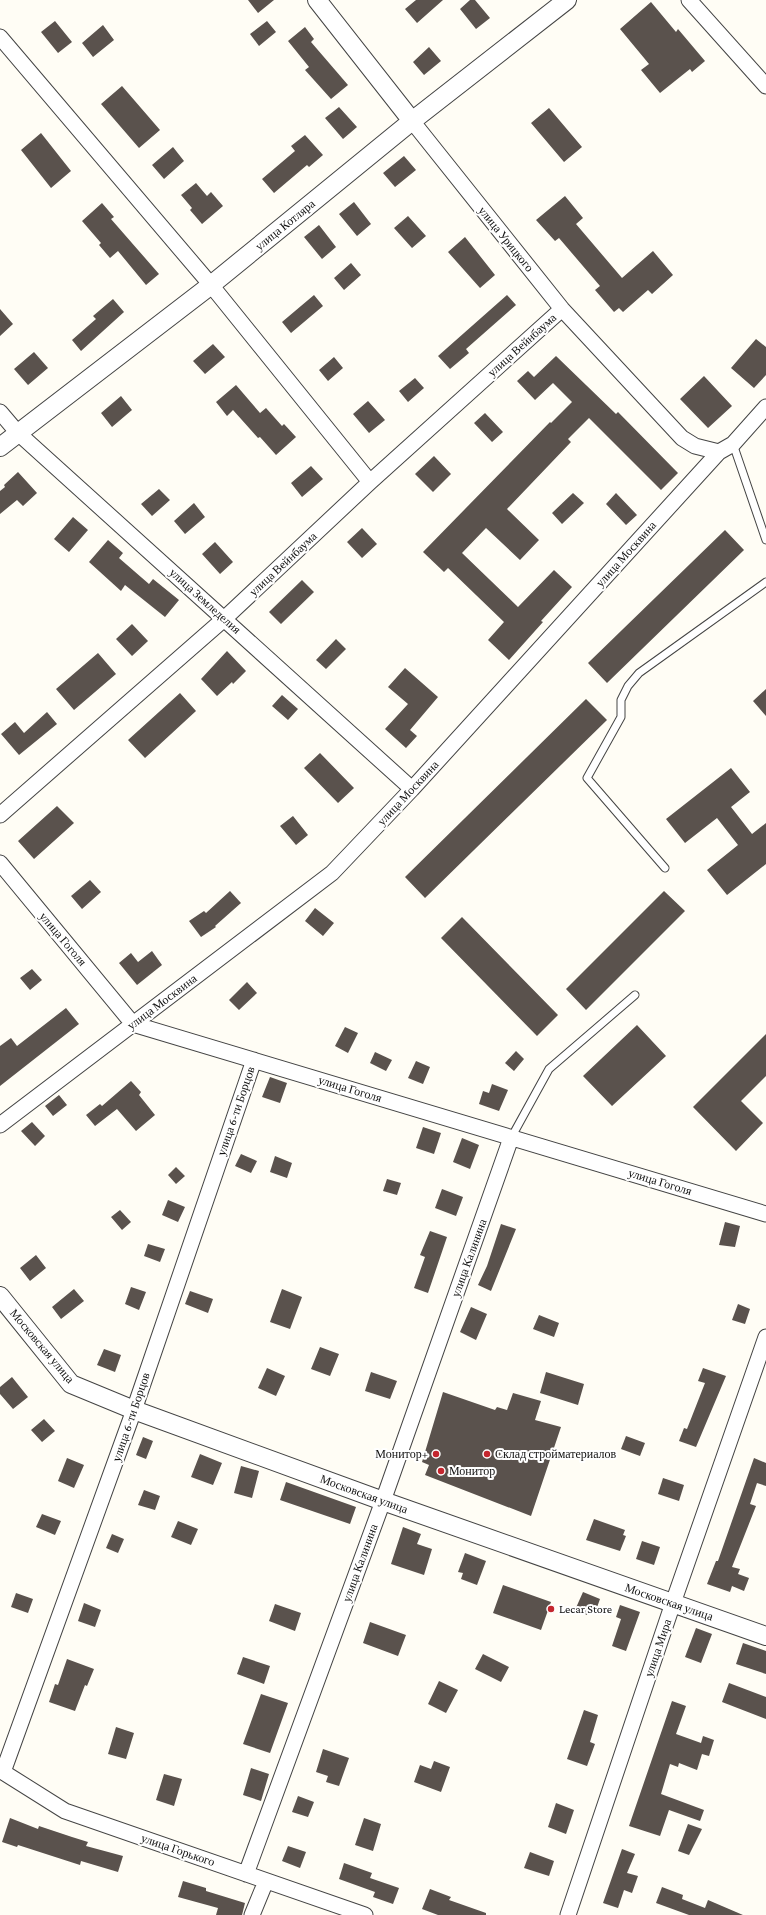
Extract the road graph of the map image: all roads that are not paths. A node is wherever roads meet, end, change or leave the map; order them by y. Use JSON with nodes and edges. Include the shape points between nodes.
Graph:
{"nodes":[{"id":1,"x":317,"y":0,"type":"edge"},
{"id":2,"x":567,"y":0,"type":"edge"},
{"id":3,"x":689,"y":0,"type":"edge"},
{"id":4,"x":0,"y":37,"type":"edge"},
{"id":5,"x":766,"y":86,"type":"edge"},
{"id":6,"x":412,"y":121,"type":"junction"},
{"id":7,"x":212,"y":285,"type":"junction"},
{"id":8,"x":562,"y":309,"type":"junction"},
{"id":9,"x":766,"y":407,"type":"edge"},
{"id":10,"x":0,"y":412,"type":"edge"},
{"id":11,"x":17,"y":432,"type":"junction"},
{"id":12,"x":733,"y":444,"type":"junction"},
{"id":13,"x":0,"y":446,"type":"edge"},
{"id":14,"x":719,"y":452,"type":"junction"},
{"id":15,"x":370,"y":482,"type":"junction"},
{"id":16,"x":766,"y":540,"type":"edge"},
{"id":17,"x":766,"y":582,"type":"edge"},
{"id":18,"x":224,"y":619,"type":"junction"},
{"id":19,"x":412,"y":789,"type":"junction"},
{"id":20,"x":0,"y":815,"type":"edge"},
{"id":21,"x":0,"y":863,"type":"edge"},
{"id":22,"x":665,"y":868,"type":"dead end"},
{"id":23,"x":635,"y":995,"type":"dead end"},
{"id":24,"x":133,"y":1024,"type":"junction"},
{"id":25,"x":254,"y":1060,"type":"junction"},
{"id":26,"x":0,"y":1125,"type":"edge"},
{"id":27,"x":512,"y":1138,"type":"junction"},
{"id":28,"x":766,"y":1214,"type":"edge"},
{"id":29,"x":0,"y":1296,"type":"edge"},
{"id":30,"x":766,"y":1337,"type":"edge"},
{"id":31,"x":134,"y":1410,"type":"junction"},
{"id":32,"x":383,"y":1500,"type":"junction"},
{"id":33,"x":673,"y":1603,"type":"junction"},
{"id":34,"x":766,"y":1636,"type":"edge"},
{"id":35,"x":1,"y":1770,"type":"edge"},
{"id":36,"x":246,"y":1874,"type":"junction"},
{"id":37,"x":266,"y":1881,"type":"junction"},
{"id":38,"x":252,"y":1915,"type":"edge"},
{"id":39,"x":365,"y":1915,"type":"edge"},
{"id":40,"x":568,"y":1915,"type":"edge"}],
"edges":[{"from":1,"to":6,"type":"street","name":"улица Урицкого"},
{"from":2,"to":6,"type":"street","name":"улица Котляра"},
{"from":3,"to":5,"type":"street"},
{"from":4,"to":7,"type":"street"},
{"from":6,"to":7,"type":"street","name":"улица Котляра"},
{"from":6,"to":8,"type":"street","name":"улица Урицкого"},
{"from":7,"to":11,"type":"street","name":"улица Котляра"},
{"from":7,"to":15,"type":"street"},
{"from":8,"to":14,"type":"street","name":"улица Урицкого","via":[[682,438],[695,446]]},
{"from":8,"to":15,"type":"street","name":"улица Вейнбаума"},
{"from":9,"to":12,"type":"street","name":"улица Москвина"},
{"from":10,"to":11,"type":"street","name":"улица Земледелия"},
{"from":11,"to":13,"type":"street","name":"улица Котляра"},
{"from":11,"to":18,"type":"street","name":"улица Земледелия"},
{"from":12,"to":14,"type":"street","name":"улица Москвина"},
{"from":12,"to":16,"type":"lane"},
{"from":14,"to":19,"type":"street","name":"улица Москвина"},
{"from":15,"to":18,"type":"street","name":"улица Вейнбаума"},
{"from":17,"to":22,"type":"lane","via":[[639,673],[628,686],[621,700],[621,717],[586,778]]},
{"from":18,"to":19,"type":"street","name":"улица Земледелия"},
{"from":18,"to":20,"type":"street","name":"улица Вейнбаума"},
{"from":19,"to":24,"type":"street","name":"улица Москвина","via":[[332,873]]},
{"from":21,"to":24,"type":"street","name":"улица Гоголя"},
{"from":23,"to":27,"type":"lane","via":[[549,1069]]},
{"from":24,"to":25,"type":"street","name":"улица Гоголя"},
{"from":24,"to":26,"type":"street","name":"улица Москвина"},
{"from":25,"to":27,"type":"street","name":"улица Гоголя"},
{"from":25,"to":31,"type":"street","name":"улица 6-ти Борцов"},
{"from":27,"to":28,"type":"street","name":"улица Гоголя"},
{"from":27,"to":32,"type":"street","name":"улица Калинина"},
{"from":29,"to":31,"type":"street","name":"Московская улица","via":[[71,1384]]},
{"from":30,"to":33,"type":"street","name":"улица Мира"},
{"from":31,"to":32,"type":"street","name":"Московская улица"},
{"from":31,"to":35,"type":"street","name":"улица 6-ти Борцов"},
{"from":32,"to":33,"type":"street","name":"Московская улица"},
{"from":32,"to":36,"type":"street","name":"улица Калинина"},
{"from":33,"to":34,"type":"street","name":"Московская улица"},
{"from":33,"to":40,"type":"street","name":"улица Мира"},
{"from":35,"to":36,"type":"street","name":"улица Горького","via":[[65,1811]]},
{"from":36,"to":37,"type":"street","name":"улица Горького"},
{"from":37,"to":38,"type":"street"},
{"from":37,"to":39,"type":"street","name":"улица Горького"}]}
